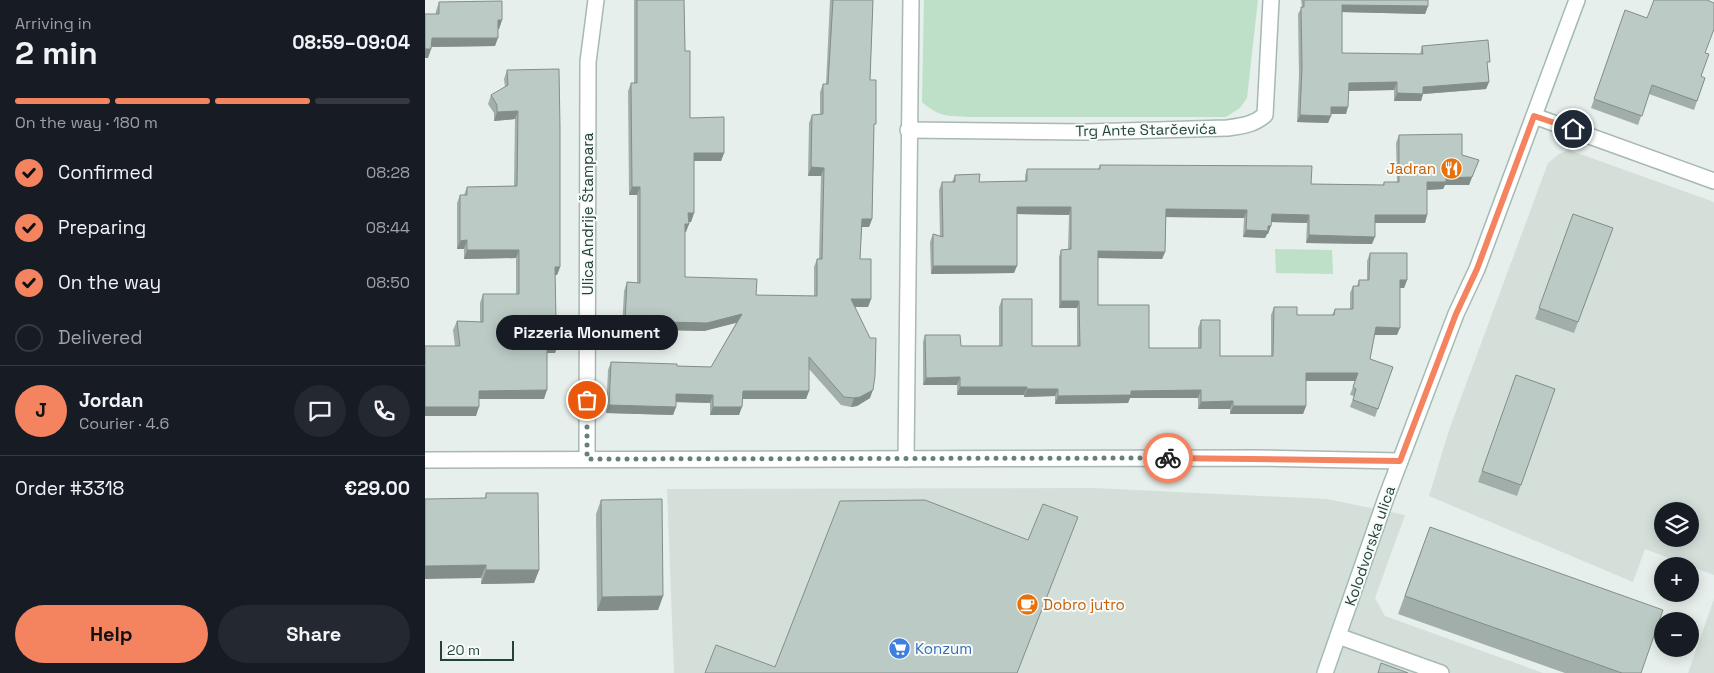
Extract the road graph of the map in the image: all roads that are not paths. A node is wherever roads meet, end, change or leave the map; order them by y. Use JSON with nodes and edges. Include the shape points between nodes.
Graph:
{"nodes":[{"id":1,"x":596,"y":0,"type":"edge"},
{"id":2,"x":911,"y":0,"type":"edge"},
{"id":3,"x":1271,"y":0,"type":"edge"},
{"id":4,"x":1577,"y":0,"type":"edge"},
{"id":5,"x":1534,"y":116,"type":"junction"},
{"id":6,"x":909,"y":130,"type":"junction"},
{"id":7,"x":1714,"y":180,"type":"edge"},
{"id":8,"x":587,"y":459,"type":"junction"},
{"id":9,"x":907,"y":459,"type":"junction"},
{"id":10,"x":425,"y":460,"type":"edge"},
{"id":11,"x":1400,"y":461,"type":"junction"},
{"id":12,"x":1338,"y":636,"type":"junction"},
{"id":13,"x":1325,"y":673,"type":"edge"},
{"id":14,"x":1441,"y":673,"type":"edge"}],
"edges":[{"from":1,"to":8,"type":"street","name":"Ulica Andrije Štampara","via":[[588,62]]},
{"from":2,"to":6,"type":"street"},
{"from":3,"to":6,"type":"street","name":"Trg Ante Starčevića","via":[[1265,115],[1247,125],[1086,132]]},
{"from":4,"to":5,"type":"street","name":"Kolodvorska ulica"},
{"from":5,"to":7,"type":"street"},
{"from":5,"to":11,"type":"street","name":"Kolodvorska ulica"},
{"from":6,"to":9,"type":"street"},
{"from":8,"to":9,"type":"street"},
{"from":8,"to":10,"type":"street"},
{"from":9,"to":11,"type":"street"},
{"from":11,"to":12,"type":"street","name":"Kolodvorska ulica"},
{"from":12,"to":13,"type":"street","name":"Kolodvorska ulica"},
{"from":12,"to":14,"type":"street"}]}
